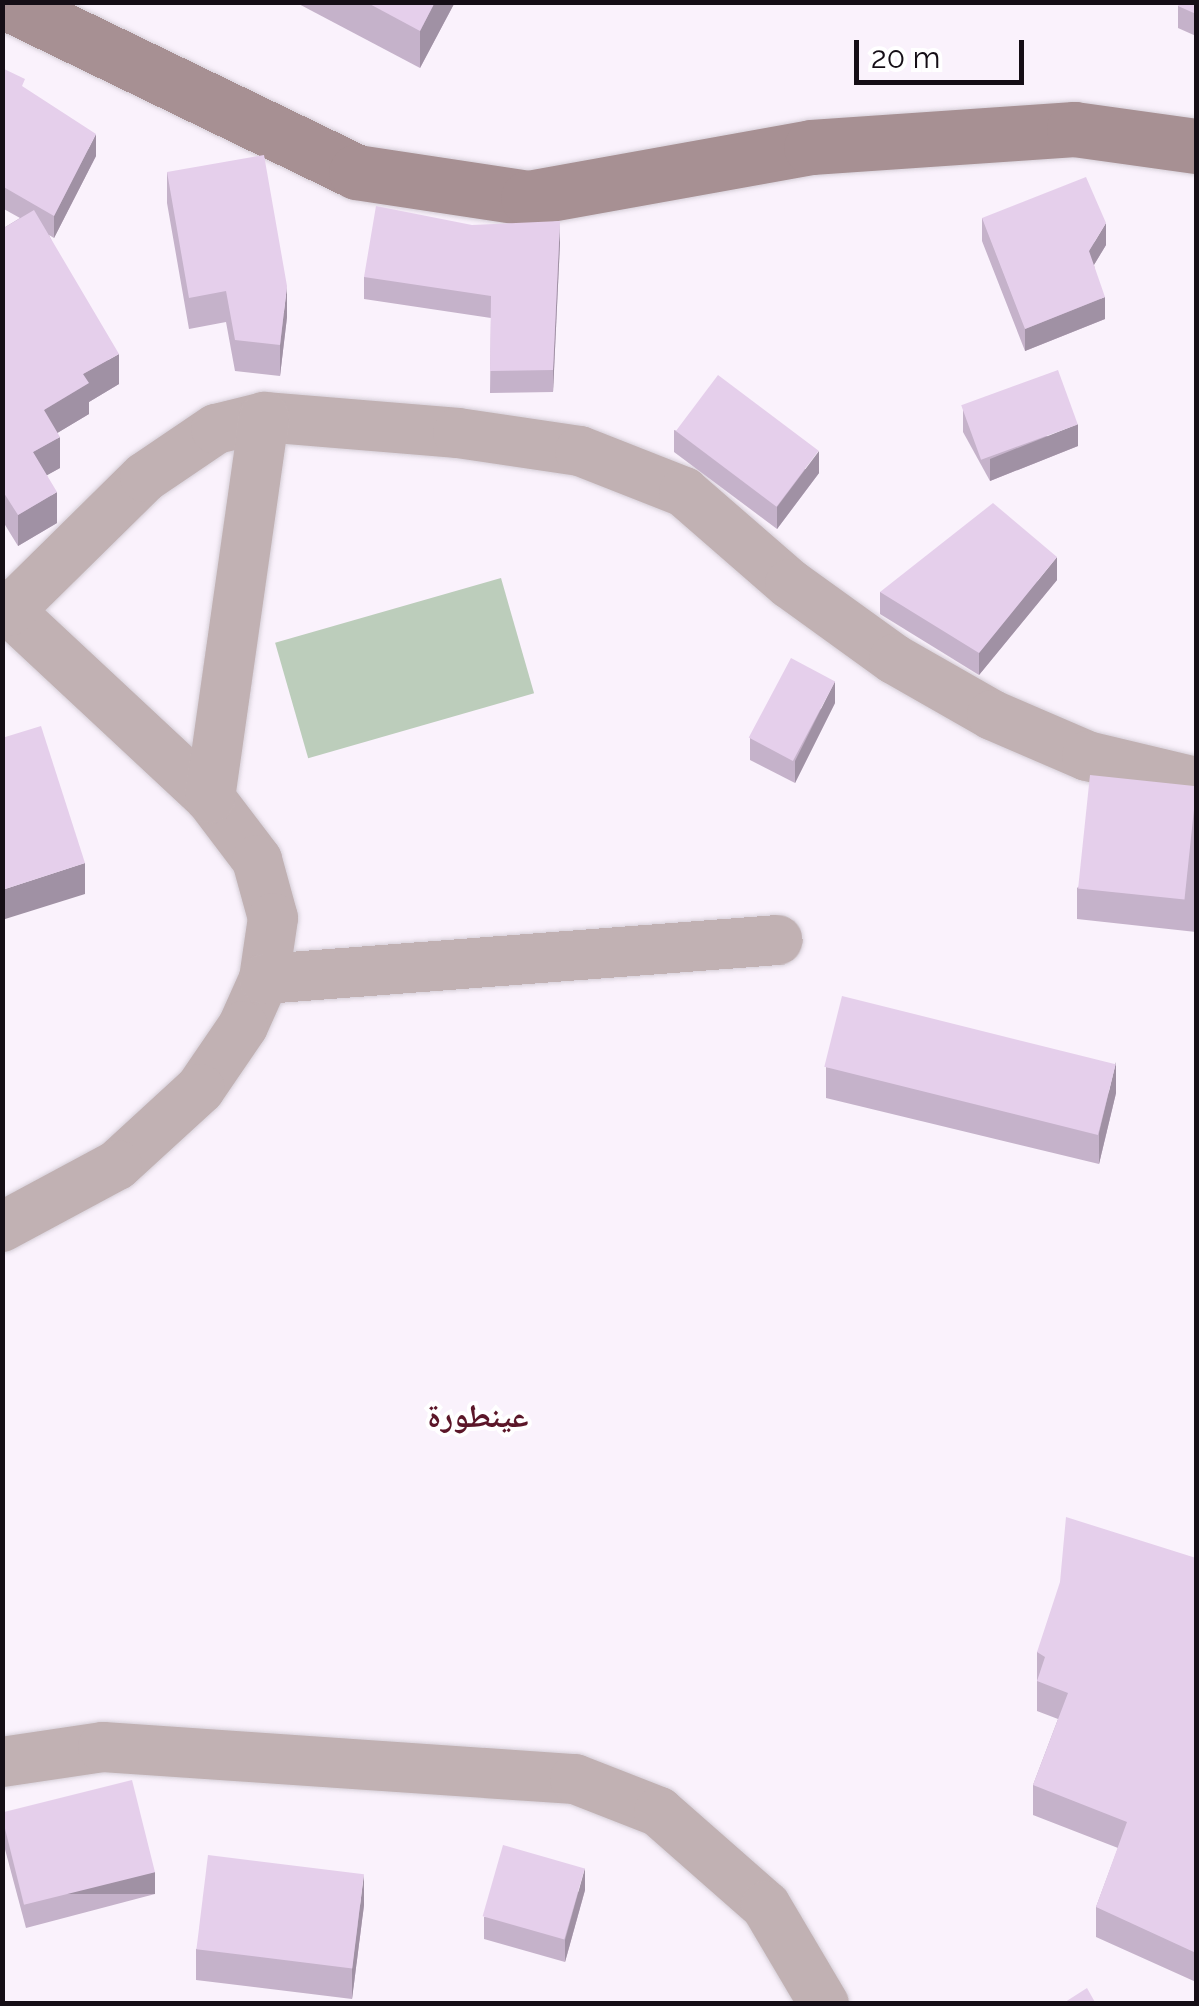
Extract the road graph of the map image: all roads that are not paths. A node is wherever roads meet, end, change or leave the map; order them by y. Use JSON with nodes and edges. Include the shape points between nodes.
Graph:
{"nodes":[{"id":1,"x":5,"y":2,"type":"edge"},
{"id":2,"x":1196,"y":146,"type":"edge"},
{"id":3,"x":264,"y":418,"type":"junction"},
{"id":4,"x":6,"y":607,"type":"edge"},
{"id":5,"x":1196,"y":782,"type":"edge"},
{"id":6,"x":210,"y":798,"type":"junction"},
{"id":7,"x":778,"y":940,"type":"dead end"},
{"id":8,"x":264,"y":979,"type":"junction"},
{"id":9,"x":2,"y":1228,"type":"edge"},
{"id":10,"x":5,"y":1756,"type":"edge"},
{"id":11,"x":824,"y":2004,"type":"edge"}],
"edges":[{"from":1,"to":2,"type":"main road","via":[[356,172],[528,198],[811,147],[1074,129]]},
{"from":3,"to":4,"type":"street","via":[[216,429],[145,477]]},
{"from":3,"to":5,"type":"street","via":[[580,451],[642,473],[684,492],[790,584],[894,660],[992,715],[1087,756]]},
{"from":3,"to":6,"type":"street"},
{"from":4,"to":6,"type":"street"},
{"from":6,"to":8,"type":"street","via":[[257,860],[272,918]]},
{"from":7,"to":8,"type":"street"},
{"from":8,"to":9,"type":"street","via":[[232,1042],[166,1125],[117,1165]]},
{"from":10,"to":11,"type":"street","via":[[103,1746],[575,1780],[658,1812],[766,1906]]}]}
